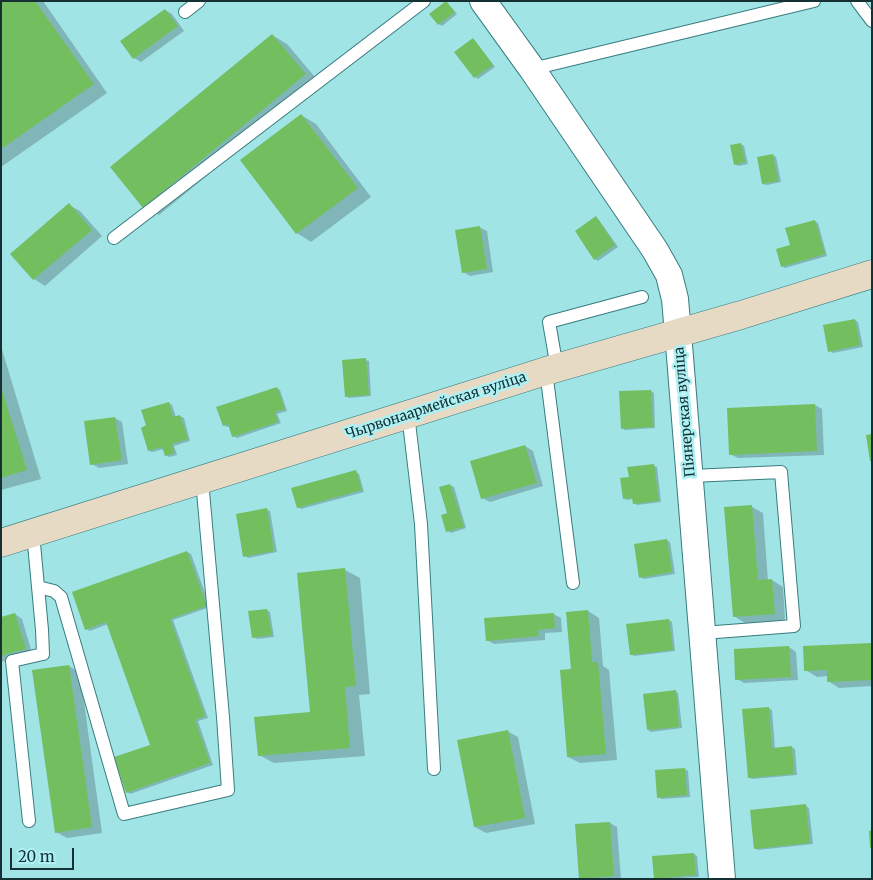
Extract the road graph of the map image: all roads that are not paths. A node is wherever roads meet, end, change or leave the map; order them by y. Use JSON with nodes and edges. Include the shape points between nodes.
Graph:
{"nodes":[{"id":1,"x":199,"y":1,"type":"edge"},
{"id":2,"x":424,"y":1,"type":"edge"},
{"id":3,"x":483,"y":1,"type":"edge"},
{"id":4,"x":814,"y":1,"type":"edge"},
{"id":5,"x":857,"y":1,"type":"edge"},
{"id":6,"x":184,"y":12,"type":"dead end"},
{"id":7,"x":872,"y":21,"type":"edge"},
{"id":8,"x":532,"y":69,"type":"junction"},
{"id":9,"x":114,"y":238,"type":"dead end"},
{"id":10,"x":872,"y":274,"type":"edge"},
{"id":11,"x":642,"y":297,"type":"dead end"},
{"id":12,"x":678,"y":333,"type":"junction"},
{"id":13,"x":551,"y":369,"type":"junction"},
{"id":14,"x":408,"y":414,"type":"junction"},
{"id":15,"x":690,"y":476,"type":"junction"},
{"id":16,"x":202,"y":480,"type":"junction"},
{"id":17,"x":33,"y":533,"type":"junction"},
{"id":18,"x":1,"y":543,"type":"edge"},
{"id":19,"x":573,"y":583,"type":"dead end"},
{"id":20,"x":38,"y":587,"type":"junction"},
{"id":21,"x":703,"y":633,"type":"junction"},
{"id":22,"x":434,"y":769,"type":"dead end"},
{"id":23,"x":29,"y":821,"type":"dead end"},
{"id":24,"x":722,"y":879,"type":"edge"}],
"edges":[{"from":1,"to":6,"type":"lane"},
{"from":2,"to":9,"type":"lane"},
{"from":3,"to":8,"type":"street","name":"Піянерская вуліца"},
{"from":4,"to":8,"type":"lane"},
{"from":5,"to":7,"type":"lane"},
{"from":8,"to":12,"type":"street","name":"Піянерская вуліца","via":[[669,275]]},
{"from":10,"to":12,"type":"main road","name":"Чырвонаармейская вуліца"},
{"from":11,"to":13,"type":"lane","via":[[549,322]]},
{"from":12,"to":13,"type":"main road","name":"Чырвонаармейская вуліца"},
{"from":12,"to":15,"type":"street","name":"Піянерская вуліца"},
{"from":13,"to":14,"type":"main road","name":"Чырвонаармейская вуліца"},
{"from":13,"to":19,"type":"lane"},
{"from":14,"to":16,"type":"main road","name":"Чырвонаармейская вуліца"},
{"from":14,"to":22,"type":"lane","via":[[421,524]]},
{"from":15,"to":21,"type":"street","name":"Піянерская вуліца"},
{"from":15,"to":21,"type":"lane","via":[[781,472],[794,626]]},
{"from":16,"to":17,"type":"main road","name":"Чырвонаармейская вуліца"},
{"from":16,"to":20,"type":"lane","via":[[228,790],[124,814],[61,597],[54,591]]},
{"from":17,"to":18,"type":"main road","name":"Чырвонаармейская вуліца"},
{"from":17,"to":20,"type":"lane"},
{"from":20,"to":23,"type":"lane","via":[[43,654],[12,661]]},
{"from":21,"to":24,"type":"street","name":"Піянерская вуліца"}]}
